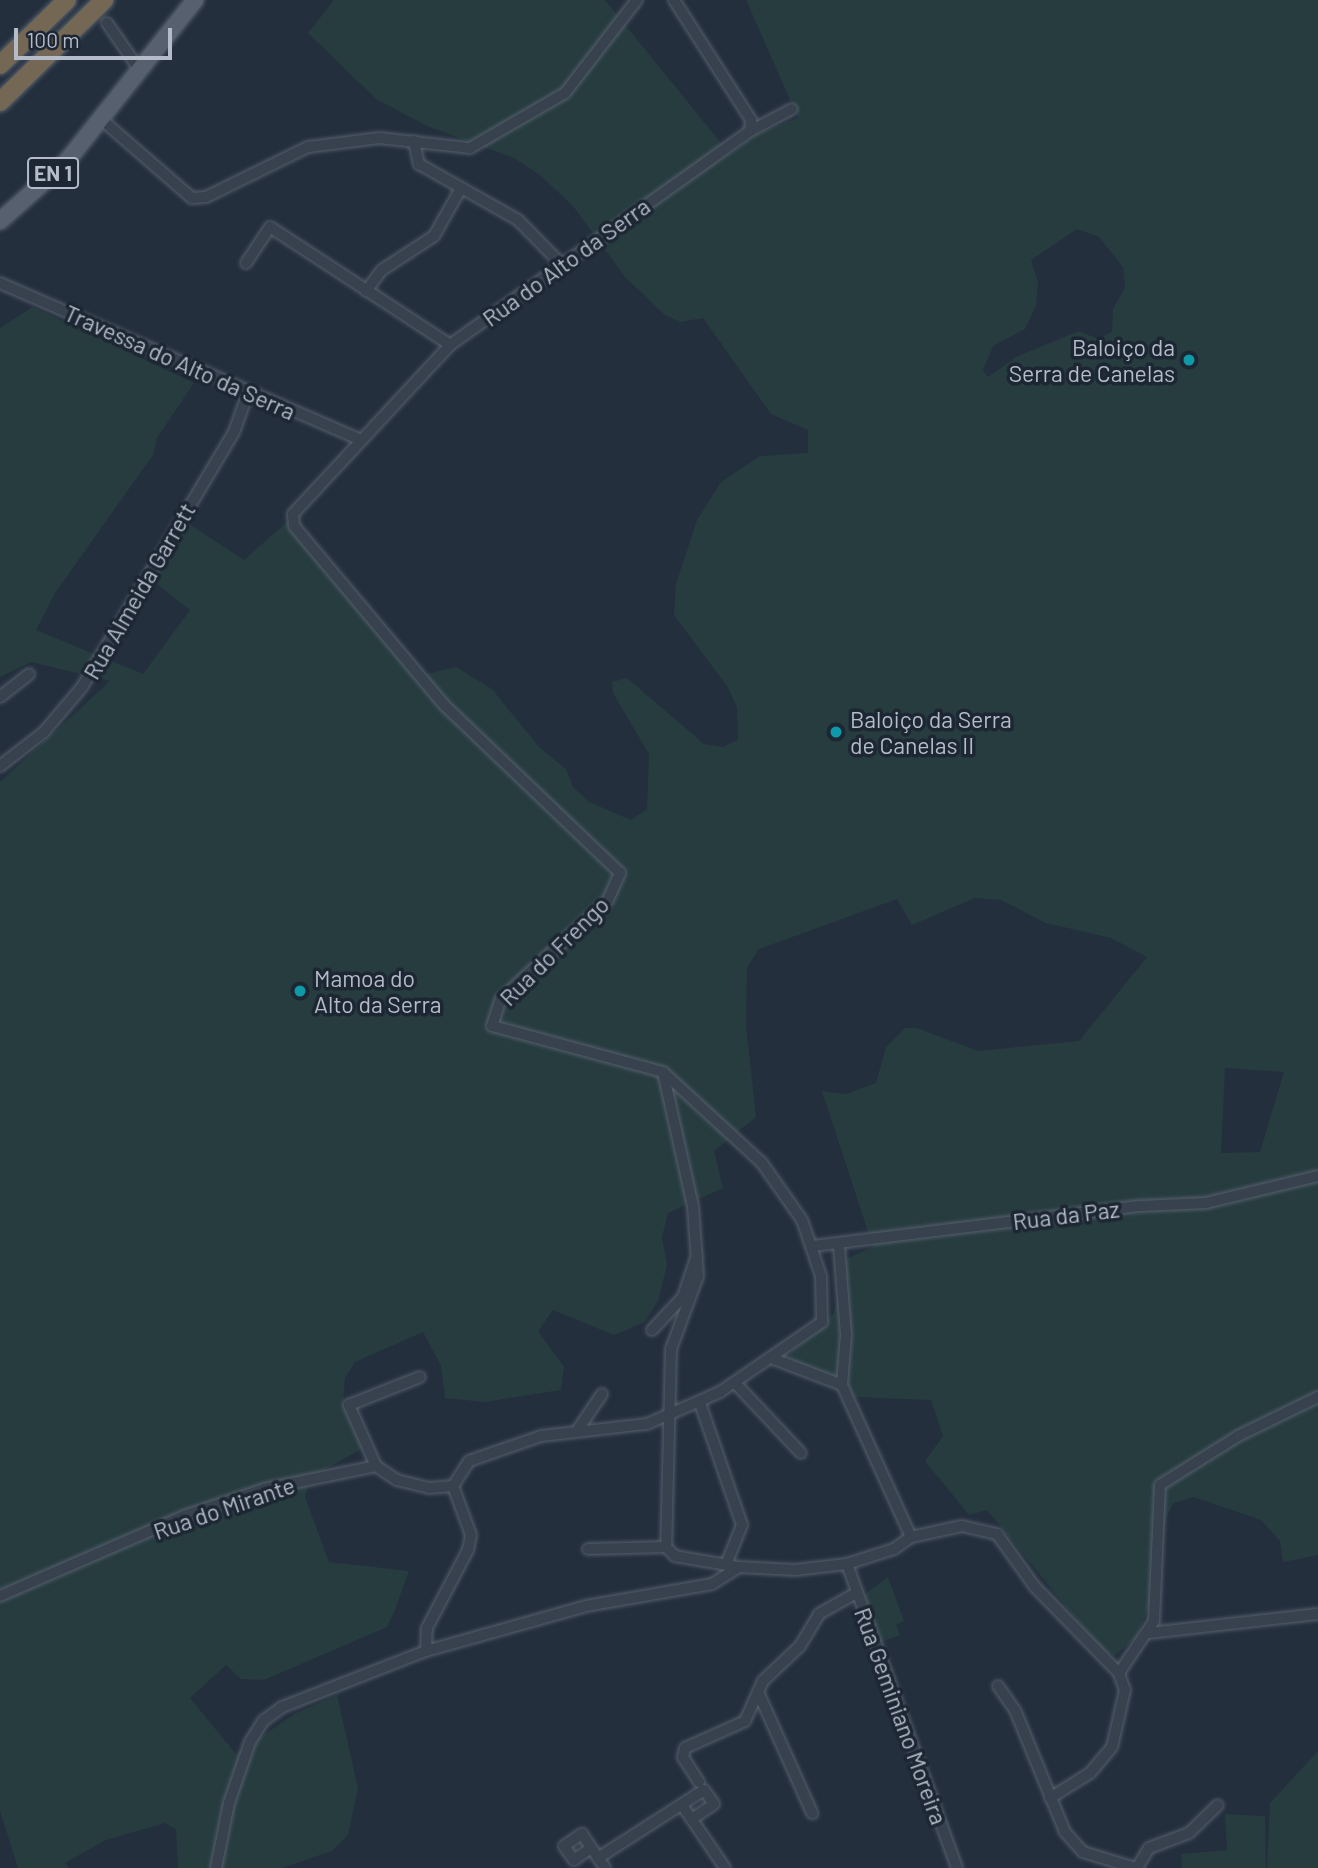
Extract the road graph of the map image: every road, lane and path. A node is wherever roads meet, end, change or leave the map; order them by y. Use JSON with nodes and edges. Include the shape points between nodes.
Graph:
{"nodes":[{"id":1,"x":66,"y":0,"type":"edge"},
{"id":2,"x":104,"y":0,"type":"edge"},
{"id":3,"x":195,"y":0,"type":"edge"},
{"id":4,"x":637,"y":0,"type":"edge"},
{"id":5,"x":674,"y":0,"type":"edge"},
{"id":6,"x":107,"y":23,"type":"dead end"},
{"id":7,"x":0,"y":65,"type":"edge"},
{"id":8,"x":139,"y":69,"type":"junction"},
{"id":9,"x":0,"y":102,"type":"edge"},
{"id":10,"x":792,"y":109,"type":"dead end"},
{"id":11,"x":101,"y":119,"type":"junction"},
{"id":12,"x":750,"y":131,"type":"junction"},
{"id":13,"x":414,"y":141,"type":"junction"},
{"id":14,"x":461,"y":188,"type":"junction"},
{"id":15,"x":0,"y":221,"type":"edge"},
{"id":16,"x":246,"y":263,"type":"dead end"},
{"id":17,"x":562,"y":265,"type":"junction"},
{"id":18,"x":0,"y":283,"type":"edge"},
{"id":19,"x":366,"y":291,"type":"junction"},
{"id":20,"x":450,"y":345,"type":"junction"},
{"id":21,"x":248,"y":393,"type":"junction"},
{"id":22,"x":361,"y":440,"type":"junction"},
{"id":23,"x":29,"y":674,"type":"dead end"},
{"id":24,"x":0,"y":681,"type":"edge"},
{"id":25,"x":4,"y":693,"type":"edge"},
{"id":26,"x":0,"y":766,"type":"edge"},
{"id":27,"x":663,"y":1072,"type":"junction"},
{"id":28,"x":1318,"y":1176,"type":"edge"},
{"id":29,"x":813,"y":1246,"type":"junction"},
{"id":30,"x":839,"y":1246,"type":"junction"},
{"id":31,"x":697,"y":1255,"type":"junction"},
{"id":32,"x":652,"y":1331,"type":"dead end"},
{"id":33,"x":774,"y":1359,"type":"junction"},
{"id":34,"x":420,"y":1377,"type":"dead end"},
{"id":35,"x":735,"y":1383,"type":"junction"},
{"id":36,"x":842,"y":1385,"type":"junction"},
{"id":37,"x":602,"y":1394,"type":"dead end"},
{"id":38,"x":1318,"y":1397,"type":"edge"},
{"id":39,"x":700,"y":1403,"type":"junction"},
{"id":40,"x":667,"y":1416,"type":"junction"},
{"id":41,"x":579,"y":1428,"type":"junction"},
{"id":42,"x":801,"y":1453,"type":"dead end"},
{"id":43,"x":376,"y":1466,"type":"junction"},
{"id":44,"x":453,"y":1486,"type":"junction"},
{"id":45,"x":911,"y":1537,"type":"junction"},
{"id":46,"x":666,"y":1547,"type":"junction"},
{"id":47,"x":588,"y":1549,"type":"dead end"},
{"id":48,"x":727,"y":1562,"type":"junction"},
{"id":49,"x":846,"y":1563,"type":"junction"},
{"id":50,"x":739,"y":1567,"type":"junction"},
{"id":51,"x":856,"y":1593,"type":"junction"},
{"id":52,"x":0,"y":1596,"type":"edge"},
{"id":53,"x":1318,"y":1614,"type":"edge"},
{"id":54,"x":1149,"y":1633,"type":"junction"},
{"id":55,"x":426,"y":1651,"type":"junction"},
{"id":56,"x":1119,"y":1673,"type":"junction"},
{"id":57,"x":998,"y":1686,"type":"dead end"},
{"id":58,"x":758,"y":1692,"type":"junction"},
{"id":59,"x":701,"y":1786,"type":"junction"},
{"id":60,"x":1050,"y":1798,"type":"junction"},
{"id":61,"x":682,"y":1805,"type":"junction"},
{"id":62,"x":1218,"y":1805,"type":"dead end"},
{"id":63,"x":812,"y":1813,"type":"dead end"},
{"id":64,"x":692,"y":1819,"type":"junction"},
{"id":65,"x":592,"y":1848,"type":"dead end"},
{"id":66,"x":598,"y":1858,"type":"junction"},
{"id":67,"x":216,"y":1868,"type":"edge"},
{"id":68,"x":605,"y":1868,"type":"edge"},
{"id":69,"x":725,"y":1868,"type":"edge"},
{"id":70,"x":957,"y":1868,"type":"edge"},
{"id":71,"x":1136,"y":1868,"type":"edge"}],
"edges":[{"from":1,"to":7,"type":"highway"},
{"from":2,"to":9,"type":"highway"},
{"from":3,"to":8,"type":"main road","number":"EN 1"},
{"from":4,"to":13,"type":"street","via":[[565,93],[503,133],[470,148]]},
{"from":5,"to":12,"type":"street","via":[[751,120]]},
{"from":6,"to":8,"type":"street"},
{"from":8,"to":11,"type":"main road","number":"EN 1"},
{"from":10,"to":12,"type":"street","name":"Rua do Alto da Serra"},
{"from":11,"to":13,"type":"street","via":[[192,198],[206,197],[308,147],[379,138]]},
{"from":11,"to":15,"type":"main road","number":"EN 1","via":[[67,161]]},
{"from":12,"to":17,"type":"street","name":"Rua do Alto da Serra"},
{"from":13,"to":14,"type":"street","via":[[419,164]]},
{"from":14,"to":17,"type":"street","via":[[518,220]]},
{"from":14,"to":19,"type":"street","via":[[434,236],[382,270]]},
{"from":16,"to":19,"type":"street","via":[[270,227]]},
{"from":17,"to":20,"type":"street","name":"Rua do Alto da Serra"},
{"from":18,"to":21,"type":"street","name":"Travessa do Alto da Serra"},
{"from":19,"to":20,"type":"street"},
{"from":20,"to":22,"type":"street","name":"Rua do Alto da Serra"},
{"from":21,"to":22,"type":"street","name":"Travessa do Alto da Serra"},
{"from":21,"to":26,"type":"street","name":"Rua Almeida Garrett","via":[[234,432],[82,687],[44,732]]},
{"from":22,"to":27,"type":"street","name":"Rua do Frengo","via":[[293,514],[294,526],[445,706],[620,873],[608,900],[501,999],[492,1026]]},
{"from":23,"to":25,"type":"street"},
{"from":24,"to":25,"type":"street"},
{"from":27,"to":29,"type":"street","name":"Rua do Frengo","via":[[762,1163],[802,1220]]},
{"from":27,"to":31,"type":"street","via":[[693,1206]]},
{"from":28,"to":30,"type":"street","name":"Rua da Paz","via":[[1206,1203],[1141,1206]]},
{"from":29,"to":30,"type":"street","name":"Rua da Paz"},
{"from":29,"to":33,"type":"street","name":"Rua do Frengo","via":[[822,1322]]},
{"from":30,"to":36,"type":"street","via":[[846,1335]]},
{"from":31,"to":32,"type":"street","via":[[683,1297]]},
{"from":31,"to":40,"type":"street","via":[[692,1300],[671,1349]]},
{"from":33,"to":35,"type":"street","name":"Rua do Frengo"},
{"from":33,"to":36,"type":"street"},
{"from":34,"to":43,"type":"street","via":[[349,1405]]},
{"from":35,"to":39,"type":"street","name":"Rua do Frengo"},
{"from":35,"to":42,"type":"street"},
{"from":36,"to":45,"type":"street"},
{"from":37,"to":41,"type":"street"},
{"from":38,"to":54,"type":"street","via":[[1238,1436],[1160,1485]]},
{"from":39,"to":40,"type":"street","name":"Rua do Frengo"},
{"from":39,"to":48,"type":"street","via":[[741,1525]]},
{"from":40,"to":41,"type":"street","name":"Rua do Frengo","via":[[647,1424]]},
{"from":40,"to":46,"type":"street"},
{"from":41,"to":44,"type":"street","name":"Rua do Frengo","via":[[468,1461]]},
{"from":43,"to":44,"type":"street","via":[[407,1483]]},
{"from":43,"to":52,"type":"street","name":"Rua do Mirante","via":[[264,1489],[184,1516]]},
{"from":44,"to":55,"type":"street","via":[[471,1535],[427,1628]]},
{"from":45,"to":49,"type":"street","via":[[894,1549]]},
{"from":45,"to":56,"type":"street","via":[[962,1526],[998,1534],[1035,1587]]},
{"from":46,"to":47,"type":"street"},
{"from":46,"to":48,"type":"street","via":[[675,1556]]},
{"from":48,"to":50,"type":"street"},
{"from":49,"to":50,"type":"street","via":[[795,1570]]},
{"from":49,"to":51,"type":"street","name":"Rua Geminiano Moreira"},
{"from":50,"to":55,"type":"street","via":[[712,1584],[615,1598]]},
{"from":51,"to":58,"type":"street","via":[[819,1614],[800,1646]]},
{"from":51,"to":70,"type":"street","name":"Rua Geminiano Moreira"},
{"from":53,"to":54,"type":"street"},
{"from":54,"to":56,"type":"street"},
{"from":55,"to":67,"type":"street","via":[[282,1707],[263,1721],[229,1803]]},
{"from":56,"to":60,"type":"street","via":[[1125,1690],[1112,1747],[1090,1773]]},
{"from":57,"to":60,"type":"street","via":[[1015,1710]]},
{"from":58,"to":59,"type":"street","via":[[746,1721],[685,1748],[683,1756]]},
{"from":58,"to":63,"type":"street"},
{"from":59,"to":61,"type":"street"},
{"from":59,"to":64,"type":"street","via":[[714,1804]]},
{"from":60,"to":71,"type":"street","via":[[1065,1832],[1083,1853]]},
{"from":61,"to":64,"type":"street"},
{"from":61,"to":66,"type":"street"},
{"from":62,"to":71,"type":"street","via":[[1189,1833],[1149,1848]]},
{"from":64,"to":69,"type":"street"},
{"from":65,"to":66,"type":"street"},
{"from":66,"to":68,"type":"street"}]}
